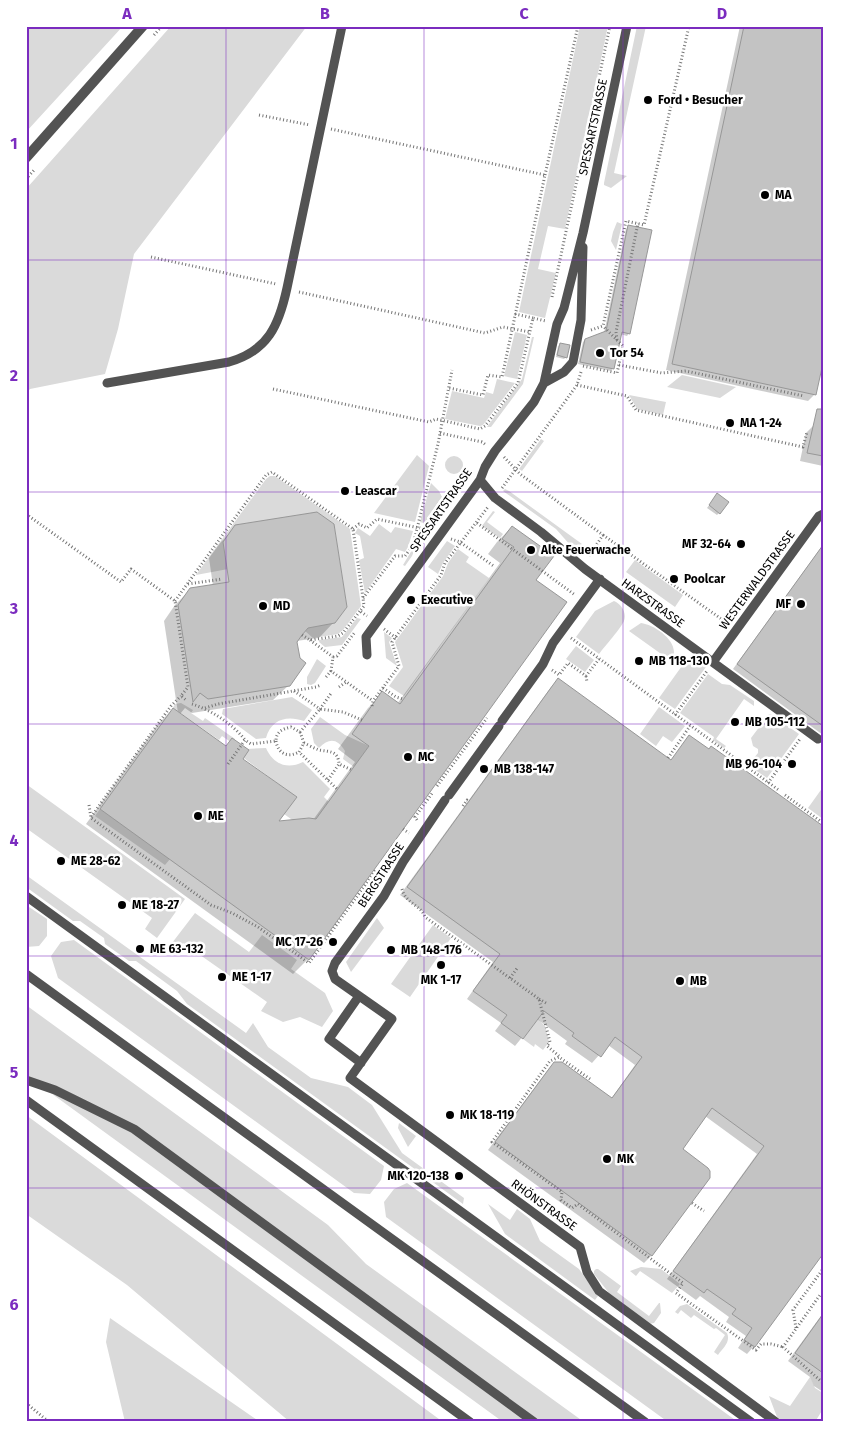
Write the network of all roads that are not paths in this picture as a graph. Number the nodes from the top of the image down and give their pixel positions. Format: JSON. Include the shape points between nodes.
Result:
{"nodes":[{"id":1,"x":143,"y":26,"type":"edge"},
{"id":2,"x":342,"y":26,"type":"edge"},
{"id":3,"x":626,"y":26,"type":"edge"},
{"id":4,"x":26,"y":158,"type":"edge"},
{"id":5,"x":583,"y":233,"type":"junction"},
{"id":6,"x":544,"y":382,"type":"junction"},
{"id":7,"x":107,"y":383,"type":"dead end"},
{"id":8,"x":480,"y":480,"type":"junction"},
{"id":9,"x":823,"y":514,"type":"edge"},
{"id":10,"x":600,"y":579,"type":"junction"},
{"id":11,"x":367,"y":655,"type":"dead end"},
{"id":12,"x":713,"y":662,"type":"junction"},
{"id":13,"x":818,"y":739,"type":"dead end"},
{"id":14,"x":26,"y":896,"type":"edge"},
{"id":15,"x":26,"y":974,"type":"edge"},
{"id":16,"x":359,"y":996,"type":"junction"},
{"id":17,"x":361,"y":1063,"type":"junction"},
{"id":18,"x":26,"y":1080,"type":"edge"},
{"id":19,"x":26,"y":1100,"type":"edge"},
{"id":20,"x":470,"y":1422,"type":"edge"},
{"id":21,"x":534,"y":1422,"type":"edge"},
{"id":22,"x":645,"y":1422,"type":"edge"},
{"id":23,"x":751,"y":1422,"type":"edge"},
{"id":24,"x":776,"y":1422,"type":"edge"}],
"edges":[{"from":1,"to":4,"type":"street"},
{"from":2,"to":7,"type":"lane","via":[[282,311],[274,329],[257,349],[241,359]]},
{"from":3,"to":5,"type":"lane","name":"SPESSARTSTRASSE"},
{"from":5,"to":6,"type":"lane","name":"SPESSARTSTRASSE"},
{"from":5,"to":6,"type":"lane","via":[[581,320],[573,362],[564,372]]},
{"from":6,"to":8,"type":"lane","name":"SPESSARTSTRASSE","via":[[534,402],[495,451]]},
{"from":8,"to":10,"type":"lane","name":"HARZSTRASSE","via":[[495,498]]},
{"from":8,"to":11,"type":"lane","name":"SPESSARTSTRASSE","via":[[366,637]]},
{"from":9,"to":12,"type":"lane","name":"WESTERWALDSTRASSE"},
{"from":10,"to":12,"type":"lane","name":"HARZSTRASSE"},
{"from":10,"to":16,"type":"lane","name":"BERGSTRASSE","via":[[553,642],[544,664],[447,798],[384,896],[335,963],[332,971],[336,979]]},
{"from":12,"to":13,"type":"lane","name":"HARZSTRASSE"},
{"from":14,"to":23,"type":"lane"},
{"from":15,"to":22,"type":"lane"},
{"from":16,"to":17,"type":"lane","via":[[329,1039]]},
{"from":16,"to":17,"type":"lane","via":[[392,1019]]},
{"from":17,"to":24,"type":"lane","name":"RHÖNSTRASSE","via":[[350,1078],[580,1247],[587,1272],[599,1291]]},
{"from":18,"to":21,"type":"lane","via":[[55,1090],[134,1130]]},
{"from":19,"to":20,"type":"lane"}]}
